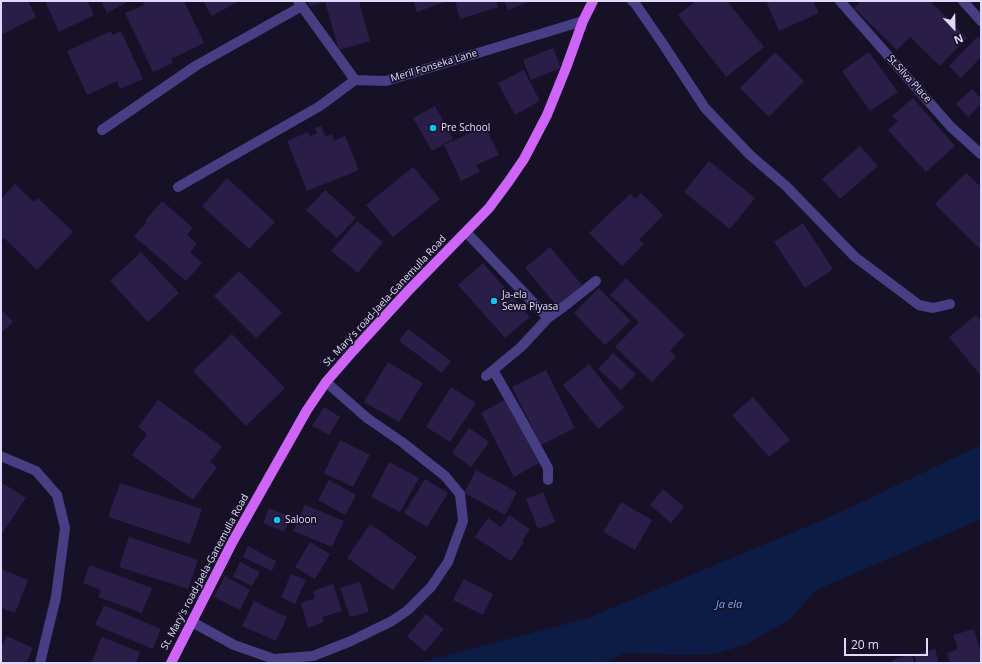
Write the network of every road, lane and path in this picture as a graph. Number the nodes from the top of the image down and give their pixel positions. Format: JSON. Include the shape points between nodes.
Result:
{"nodes":[{"id":1,"x":593,"y":1,"type":"edge"},
{"id":2,"x":632,"y":1,"type":"edge"},
{"id":3,"x":840,"y":1,"type":"edge"},
{"id":4,"x":963,"y":1,"type":"edge"},
{"id":5,"x":300,"y":4,"type":"edge"},
{"id":6,"x":583,"y":21,"type":"junction"},
{"id":7,"x":981,"y":21,"type":"edge"},
{"id":8,"x":355,"y":80,"type":"junction"},
{"id":9,"x":102,"y":130,"type":"dead end"},
{"id":10,"x":981,"y":154,"type":"edge"},
{"id":11,"x":178,"y":187,"type":"dead end"},
{"id":12,"x":466,"y":232,"type":"junction"},
{"id":13,"x":596,"y":281,"type":"dead end"},
{"id":14,"x":950,"y":304,"type":"dead end"},
{"id":15,"x":548,"y":318,"type":"junction"},
{"id":16,"x":326,"y":382,"type":"junction"},
{"id":17,"x":1,"y":457,"type":"edge"},
{"id":18,"x":548,"y":480,"type":"dead end"},
{"id":19,"x":192,"y":622,"type":"junction"},
{"id":20,"x":40,"y":663,"type":"edge"},
{"id":21,"x":171,"y":663,"type":"edge"}],
"edges":[{"from":1,"to":6,"type":"main road","name":"St. Mary's road-Jaela-Ganemulla Road"},
{"from":2,"to":14,"type":"street","via":[[705,108],[855,256],[918,305],[933,308]]},
{"from":3,"to":10,"type":"street","name":"St.Silva Place","via":[[951,127]]},
{"from":4,"to":7,"type":"street"},
{"from":5,"to":8,"type":"street"},
{"from":5,"to":9,"type":"street","via":[[196,65]]},
{"from":6,"to":8,"type":"street","name":"Meril Fonseka Lane","via":[[386,81]]},
{"from":6,"to":12,"type":"main road","name":"St. Mary's road-Jaela-Ganemulla Road","via":[[546,115],[524,159],[489,208]]},
{"from":8,"to":11,"type":"street","via":[[320,106]]},
{"from":12,"to":15,"type":"street"},
{"from":12,"to":16,"type":"main road","name":"St. Mary's road-Jaela-Ganemulla Road","via":[[408,291]]},
{"from":13,"to":15,"type":"street"},
{"from":15,"to":18,"type":"street","via":[[521,347],[490,373],[520,417],[548,468]]},
{"from":16,"to":19,"type":"main road","name":"St. Mary's road-Jaela-Ganemulla Road","via":[[307,410],[233,541]]},
{"from":16,"to":19,"type":"street","via":[[367,418],[445,476],[460,494],[463,521],[448,562],[431,587],[408,610],[392,621],[351,641],[313,656],[274,659],[234,645]]},
{"from":17,"to":20,"type":"street","via":[[36,471],[57,495],[65,528],[56,597]]},
{"from":19,"to":21,"type":"main road","name":"St. Mary's road-Jaela-Ganemulla Road"}]}
